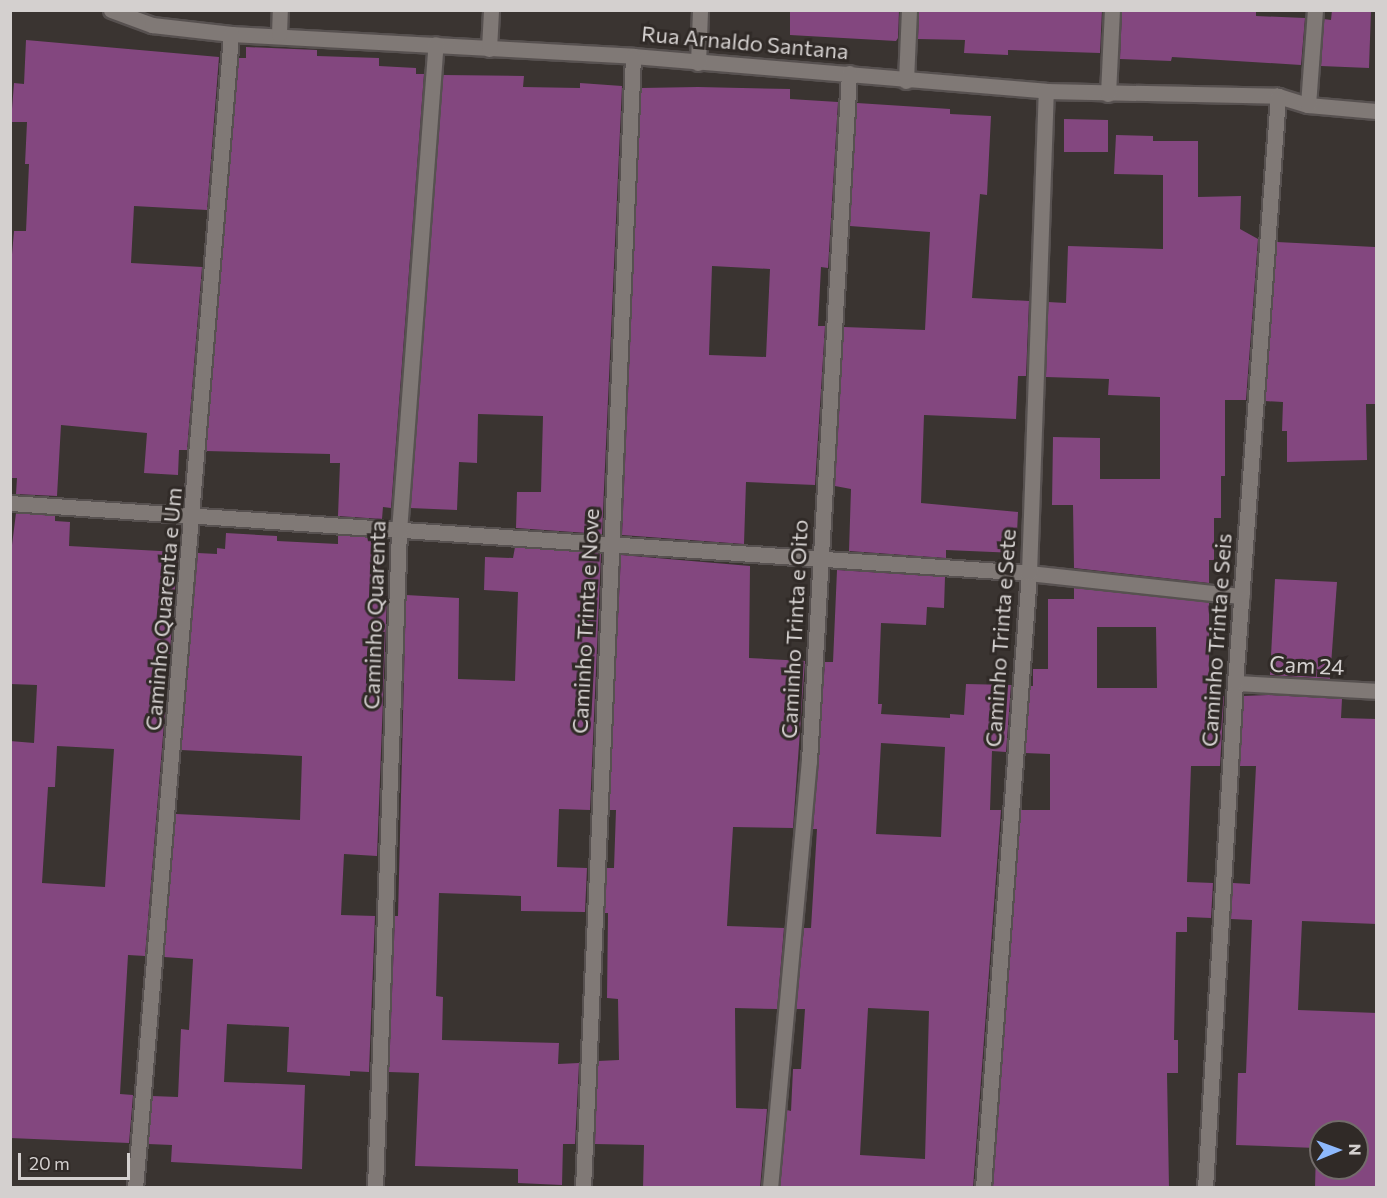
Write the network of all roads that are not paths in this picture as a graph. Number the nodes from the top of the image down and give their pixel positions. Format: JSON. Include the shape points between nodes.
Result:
{"nodes":[{"id":1,"x":111,"y":10,"type":"edge"},
{"id":2,"x":280,"y":10,"type":"edge"},
{"id":3,"x":491,"y":10,"type":"edge"},
{"id":4,"x":700,"y":10,"type":"edge"},
{"id":5,"x":909,"y":10,"type":"edge"},
{"id":6,"x":1112,"y":10,"type":"edge"},
{"id":7,"x":1315,"y":10,"type":"edge"},
{"id":8,"x":231,"y":34,"type":"junction"},
{"id":9,"x":279,"y":34,"type":"junction"},
{"id":10,"x":436,"y":44,"type":"junction"},
{"id":11,"x":489,"y":49,"type":"junction"},
{"id":12,"x":633,"y":56,"type":"junction"},
{"id":13,"x":698,"y":63,"type":"junction"},
{"id":14,"x":849,"y":73,"type":"junction"},
{"id":15,"x":906,"y":81,"type":"junction"},
{"id":16,"x":1046,"y":91,"type":"junction"},
{"id":17,"x":1108,"y":94,"type":"junction"},
{"id":18,"x":1278,"y":96,"type":"junction"},
{"id":19,"x":1308,"y":105,"type":"junction"},
{"id":20,"x":1377,"y":111,"type":"edge"},
{"id":21,"x":10,"y":503,"type":"edge"},
{"id":22,"x":194,"y":517,"type":"junction"},
{"id":23,"x":399,"y":531,"type":"junction"},
{"id":24,"x":611,"y":542,"type":"junction"},
{"id":25,"x":821,"y":558,"type":"junction"},
{"id":26,"x":1029,"y":573,"type":"junction"},
{"id":27,"x":1242,"y":596,"type":"junction"},
{"id":28,"x":1235,"y":683,"type":"junction"},
{"id":29,"x":1377,"y":691,"type":"edge"},
{"id":30,"x":135,"y":1188,"type":"edge"},
{"id":31,"x":375,"y":1188,"type":"edge"},
{"id":32,"x":583,"y":1188,"type":"edge"},
{"id":33,"x":770,"y":1188,"type":"edge"},
{"id":34,"x":983,"y":1188,"type":"edge"},
{"id":35,"x":1205,"y":1188,"type":"edge"}],
"edges":[{"from":1,"to":8,"type":"street","name":"Rua Arnaldo Santana","via":[[152,25]]},
{"from":2,"to":9,"type":"street"},
{"from":3,"to":11,"type":"street"},
{"from":4,"to":13,"type":"street"},
{"from":5,"to":15,"type":"street"},
{"from":6,"to":17,"type":"street"},
{"from":7,"to":19,"type":"street"},
{"from":8,"to":9,"type":"street","name":"Rua Arnaldo Santana"},
{"from":8,"to":22,"type":"street","name":"Caminho Quarenta e Um"},
{"from":9,"to":10,"type":"street","name":"Rua Arnaldo Santana"},
{"from":10,"to":11,"type":"street","name":"Rua Arnaldo Santana"},
{"from":10,"to":23,"type":"street","name":"Caminho Quarenta"},
{"from":11,"to":12,"type":"street","name":"Rua Arnaldo Santana"},
{"from":12,"to":13,"type":"street","name":"Rua Arnaldo Santana"},
{"from":12,"to":24,"type":"street","name":"Caminho Trinta e Nove"},
{"from":13,"to":14,"type":"street","name":"Rua Arnaldo Santana"},
{"from":14,"to":15,"type":"street","name":"Rua Arnaldo Santana"},
{"from":14,"to":25,"type":"street","name":"Caminho Trinta e Oito"},
{"from":15,"to":16,"type":"street","name":"Rua Arnaldo Santana"},
{"from":16,"to":17,"type":"street","name":"Rua Arnaldo Santana"},
{"from":16,"to":26,"type":"street","name":"Caminho Trinta e Sete"},
{"from":17,"to":18,"type":"street","name":"Rua Arnaldo Santana"},
{"from":18,"to":19,"type":"street","name":"Rua Arnaldo Santana"},
{"from":18,"to":27,"type":"street","name":"Caminho Trinta e Seis"},
{"from":19,"to":20,"type":"street","name":"Rua Arnaldo Santana"},
{"from":21,"to":22,"type":"street"},
{"from":22,"to":23,"type":"street"},
{"from":22,"to":30,"type":"street","name":"Caminho Quarenta e Um"},
{"from":23,"to":24,"type":"street"},
{"from":23,"to":31,"type":"street","name":"Caminho Quarenta"},
{"from":24,"to":25,"type":"street"},
{"from":24,"to":32,"type":"street","name":"Caminho Trinta e Nove"},
{"from":25,"to":26,"type":"street"},
{"from":25,"to":33,"type":"street","name":"Caminho Trinta e Oito","via":[[809,761]]},
{"from":26,"to":27,"type":"street"},
{"from":26,"to":34,"type":"street","name":"Caminho Trinta e Sete"},
{"from":27,"to":28,"type":"street","name":"Caminho Trinta e Seis"},
{"from":28,"to":29,"type":"street","name":"Cam 24"},
{"from":28,"to":35,"type":"street","name":"Caminho Trinta e Seis"}]}
